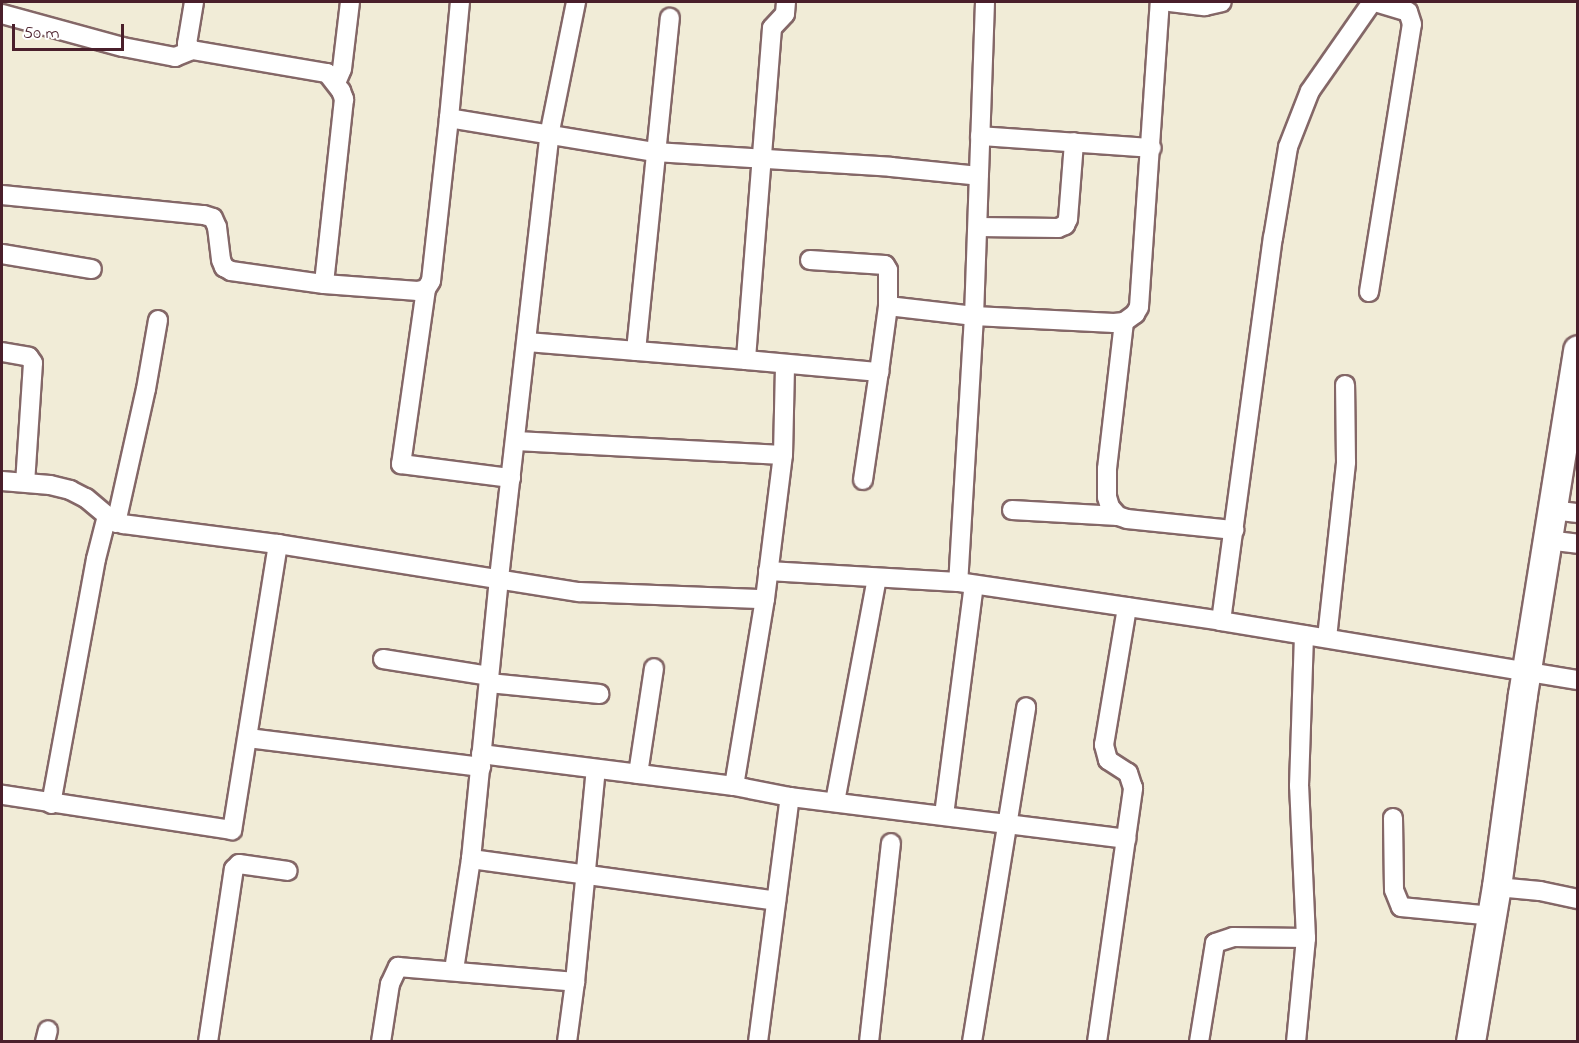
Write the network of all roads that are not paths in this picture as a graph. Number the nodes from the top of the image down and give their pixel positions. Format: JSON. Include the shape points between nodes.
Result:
{"nodes":[{"id":1,"x":194,"y":2,"type":"edge"},
{"id":2,"x":350,"y":2,"type":"edge"},
{"id":3,"x":460,"y":2,"type":"edge"},
{"id":4,"x":576,"y":2,"type":"edge"},
{"id":5,"x":786,"y":2,"type":"edge"},
{"id":6,"x":985,"y":2,"type":"edge"},
{"id":7,"x":1161,"y":2,"type":"edge"},
{"id":8,"x":1170,"y":2,"type":"edge"},
{"id":9,"x":1222,"y":2,"type":"edge"},
{"id":10,"x":1374,"y":2,"type":"edge"},
{"id":11,"x":2,"y":14,"type":"edge"},
{"id":12,"x":670,"y":18,"type":"dead end"},
{"id":13,"x":192,"y":50,"type":"junction"},
{"id":14,"x":336,"y":83,"type":"junction"},
{"id":15,"x":448,"y":118,"type":"junction"},
{"id":16,"x":549,"y":136,"type":"junction"},
{"id":17,"x":980,"y":136,"type":"junction"},
{"id":18,"x":1074,"y":142,"type":"junction"},
{"id":19,"x":1152,"y":148,"type":"junction"},
{"id":20,"x":655,"y":152,"type":"junction"},
{"id":21,"x":762,"y":159,"type":"junction"},
{"id":22,"x":979,"y":176,"type":"junction"},
{"id":23,"x":2,"y":195,"type":"edge"},
{"id":24,"x":978,"y":227,"type":"junction"},
{"id":25,"x":2,"y":254,"type":"edge"},
{"id":26,"x":810,"y":260,"type":"dead end"},
{"id":27,"x":92,"y":269,"type":"dead end"},
{"id":28,"x":324,"y":284,"type":"junction"},
{"id":29,"x":426,"y":289,"type":"junction"},
{"id":30,"x":1369,"y":292,"type":"dead end"},
{"id":31,"x":888,"y":306,"type":"junction"},
{"id":32,"x":975,"y":316,"type":"junction"},
{"id":33,"x":158,"y":320,"type":"dead end"},
{"id":34,"x":1124,"y":322,"type":"junction"},
{"id":35,"x":527,"y":342,"type":"junction"},
{"id":36,"x":636,"y":351,"type":"junction"},
{"id":37,"x":2,"y":352,"type":"edge"},
{"id":38,"x":1577,"y":355,"type":"edge"},
{"id":39,"x":746,"y":360,"type":"junction"},
{"id":40,"x":785,"y":365,"type":"junction"},
{"id":41,"x":879,"y":372,"type":"junction"},
{"id":42,"x":1346,"y":385,"type":"dead end"},
{"id":43,"x":516,"y":441,"type":"junction"},
{"id":44,"x":783,"y":455,"type":"junction"},
{"id":45,"x":511,"y":478,"type":"junction"},
{"id":46,"x":863,"y":480,"type":"dead end"},
{"id":47,"x":2,"y":481,"type":"edge"},
{"id":48,"x":25,"y":482,"type":"junction"},
{"id":49,"x":1012,"y":510,"type":"dead end"},
{"id":50,"x":1565,"y":512,"type":"edge"},
{"id":51,"x":1118,"y":516,"type":"junction"},
{"id":52,"x":111,"y":519,"type":"junction"},
{"id":53,"x":1234,"y":530,"type":"junction"},
{"id":54,"x":1547,"y":540,"type":"junction"},
{"id":55,"x":278,"y":544,"type":"junction"},
{"id":56,"x":1578,"y":544,"type":"edge"},
{"id":57,"x":768,"y":572,"type":"junction"},
{"id":58,"x":499,"y":578,"type":"junction"},
{"id":59,"x":878,"y":578,"type":"junction"},
{"id":60,"x":966,"y":584,"type":"junction"},
{"id":61,"x":765,"y":599,"type":"junction"},
{"id":62,"x":1127,"y":607,"type":"junction"},
{"id":63,"x":1221,"y":621,"type":"junction"},
{"id":64,"x":1304,"y":635,"type":"junction"},
{"id":65,"x":1327,"y":638,"type":"junction"},
{"id":66,"x":383,"y":659,"type":"dead end"},
{"id":67,"x":654,"y":668,"type":"dead end"},
{"id":68,"x":1527,"y":671,"type":"junction"},
{"id":69,"x":489,"y":679,"type":"junction"},
{"id":70,"x":1578,"y":680,"type":"edge"},
{"id":71,"x":599,"y":694,"type":"dead end"},
{"id":72,"x":1026,"y":707,"type":"dead end"},
{"id":73,"x":248,"y":738,"type":"junction"},
{"id":74,"x":481,"y":761,"type":"junction"},
{"id":75,"x":596,"y":769,"type":"junction"},
{"id":76,"x":638,"y":774,"type":"junction"},
{"id":77,"x":734,"y":786,"type":"junction"},
{"id":78,"x":2,"y":795,"type":"edge"},
{"id":79,"x":790,"y":797,"type":"junction"},
{"id":80,"x":835,"y":802,"type":"junction"},
{"id":81,"x":51,"y":804,"type":"junction"},
{"id":82,"x":944,"y":815,"type":"junction"},
{"id":83,"x":1393,"y":818,"type":"dead end"},
{"id":84,"x":1007,"y":823,"type":"junction"},
{"id":85,"x":1126,"y":839,"type":"junction"},
{"id":86,"x":891,"y":843,"type":"dead end"},
{"id":87,"x":471,"y":859,"type":"junction"},
{"id":88,"x":288,"y":871,"type":"dead end"},
{"id":89,"x":586,"y":875,"type":"junction"},
{"id":90,"x":1497,"y":888,"type":"junction"},
{"id":91,"x":1578,"y":899,"type":"edge"},
{"id":92,"x":776,"y":901,"type":"junction"},
{"id":93,"x":1492,"y":916,"type":"junction"},
{"id":94,"x":1306,"y":938,"type":"junction"},
{"id":95,"x":454,"y":970,"type":"junction"},
{"id":96,"x":575,"y":982,"type":"junction"},
{"id":97,"x":208,"y":1041,"type":"edge"},
{"id":98,"x":381,"y":1041,"type":"edge"},
{"id":99,"x":567,"y":1041,"type":"edge"},
{"id":100,"x":758,"y":1041,"type":"edge"},
{"id":101,"x":869,"y":1041,"type":"edge"},
{"id":102,"x":978,"y":1041,"type":"edge"},
{"id":103,"x":1097,"y":1041,"type":"edge"},
{"id":104,"x":1199,"y":1041,"type":"edge"},
{"id":105,"x":1296,"y":1041,"type":"edge"},
{"id":106,"x":1471,"y":1041,"type":"edge"}],
"edges":[{"from":1,"to":13,"type":"street","via":[[188,44]]},
{"from":2,"to":14,"type":"street","via":[[342,69]]},
{"from":3,"to":15,"type":"street"},
{"from":4,"to":16,"type":"street"},
{"from":5,"to":21,"type":"street","via":[[785,14],[772,28]]},
{"from":6,"to":17,"type":"street"},
{"from":7,"to":19,"type":"street"},
{"from":8,"to":9,"type":"street","via":[[1205,6]]},
{"from":10,"to":30,"type":"street","via":[[1408,12],[1412,24]]},
{"from":10,"to":53,"type":"street","via":[[1310,91],[1288,147]]},
{"from":11,"to":13,"type":"street","via":[[175,57]]},
{"from":12,"to":20,"type":"street"},
{"from":13,"to":14,"type":"street","via":[[327,73]]},
{"from":14,"to":28,"type":"street","via":[[344,99]]},
{"from":15,"to":16,"type":"street"},
{"from":15,"to":29,"type":"street","via":[[431,281]]},
{"from":16,"to":20,"type":"street"},
{"from":16,"to":35,"type":"street"},
{"from":17,"to":18,"type":"street"},
{"from":17,"to":22,"type":"street"},
{"from":18,"to":19,"type":"street"},
{"from":18,"to":24,"type":"street","via":[[1065,225]]},
{"from":19,"to":34,"type":"street","via":[[1139,307]]},
{"from":20,"to":21,"type":"street"},
{"from":20,"to":36,"type":"street"},
{"from":21,"to":22,"type":"street"},
{"from":21,"to":39,"type":"street"},
{"from":22,"to":24,"type":"street"},
{"from":23,"to":28,"type":"street","via":[[204,215],[213,218],[217,227],[224,267]]},
{"from":24,"to":32,"type":"street"},
{"from":25,"to":27,"type":"street"},
{"from":26,"to":31,"type":"street","via":[[885,265]]},
{"from":28,"to":29,"type":"street"},
{"from":29,"to":45,"type":"street","via":[[401,464]]},
{"from":31,"to":32,"type":"street"},
{"from":31,"to":41,"type":"street"},
{"from":32,"to":34,"type":"street"},
{"from":32,"to":60,"type":"street"},
{"from":33,"to":52,"type":"street","via":[[146,390]]},
{"from":34,"to":51,"type":"street","via":[[1107,469],[1107,497]]},
{"from":35,"to":36,"type":"street"},
{"from":35,"to":43,"type":"street"},
{"from":36,"to":39,"type":"street"},
{"from":37,"to":48,"type":"street","via":[[29,357],[33,363]]},
{"from":38,"to":50,"type":"main road"},
{"from":39,"to":40,"type":"street"},
{"from":40,"to":41,"type":"street"},
{"from":40,"to":44,"type":"street"},
{"from":41,"to":46,"type":"street"},
{"from":42,"to":65,"type":"street","via":[[1345,478]]},
{"from":43,"to":44,"type":"street"},
{"from":43,"to":45,"type":"street"},
{"from":44,"to":57,"type":"street"},
{"from":45,"to":58,"type":"street"},
{"from":47,"to":48,"type":"street"},
{"from":48,"to":52,"type":"street","via":[[70,490]]},
{"from":49,"to":51,"type":"street"},
{"from":50,"to":54,"type":"main road"},
{"from":51,"to":53,"type":"street","via":[[1159,524]]},
{"from":52,"to":55,"type":"street"},
{"from":52,"to":81,"type":"street","via":[[96,559]]},
{"from":53,"to":63,"type":"street"},
{"from":54,"to":56,"type":"street"},
{"from":54,"to":68,"type":"main road"},
{"from":55,"to":58,"type":"street"},
{"from":55,"to":73,"type":"street"},
{"from":57,"to":59,"type":"street"},
{"from":57,"to":61,"type":"street"},
{"from":58,"to":61,"type":"street","via":[[579,592]]},
{"from":58,"to":69,"type":"street"},
{"from":59,"to":60,"type":"street"},
{"from":59,"to":80,"type":"street"},
{"from":60,"to":62,"type":"street"},
{"from":60,"to":82,"type":"street"},
{"from":61,"to":77,"type":"street"},
{"from":62,"to":63,"type":"street"},
{"from":62,"to":85,"type":"street","via":[[1104,745],[1108,760],[1131,779]]},
{"from":63,"to":64,"type":"street"},
{"from":64,"to":65,"type":"street"},
{"from":64,"to":94,"type":"street","via":[[1299,786]]},
{"from":65,"to":68,"type":"street"},
{"from":66,"to":69,"type":"street"},
{"from":67,"to":76,"type":"street"},
{"from":68,"to":70,"type":"street"},
{"from":68,"to":90,"type":"main road"},
{"from":69,"to":71,"type":"street"},
{"from":69,"to":74,"type":"street"},
{"from":72,"to":84,"type":"street"},
{"from":73,"to":74,"type":"street"},
{"from":73,"to":81,"type":"street","via":[[232,830]]},
{"from":74,"to":75,"type":"street"},
{"from":74,"to":87,"type":"street"},
{"from":75,"to":76,"type":"street"},
{"from":75,"to":89,"type":"street"},
{"from":76,"to":77,"type":"street"},
{"from":77,"to":79,"type":"street"},
{"from":78,"to":81,"type":"street"},
{"from":79,"to":80,"type":"street"},
{"from":79,"to":92,"type":"street"},
{"from":80,"to":82,"type":"street"},
{"from":82,"to":84,"type":"street"},
{"from":83,"to":93,"type":"street","via":[[1394,890],[1401,908]]},
{"from":84,"to":85,"type":"street"},
{"from":84,"to":102,"type":"street"},
{"from":85,"to":103,"type":"street"},
{"from":86,"to":101,"type":"street"},
{"from":87,"to":89,"type":"street"},
{"from":87,"to":95,"type":"street"},
{"from":88,"to":97,"type":"street","via":[[240,864],[234,869]]},
{"from":89,"to":92,"type":"street"},
{"from":89,"to":96,"type":"street"},
{"from":90,"to":91,"type":"street"},
{"from":90,"to":93,"type":"main road"},
{"from":92,"to":100,"type":"street"},
{"from":93,"to":106,"type":"main road"},
{"from":94,"to":104,"type":"street","via":[[1233,937],[1215,944]]},
{"from":94,"to":105,"type":"street"},
{"from":95,"to":96,"type":"street"},
{"from":95,"to":98,"type":"street","via":[[398,968],[390,984]]},
{"from":96,"to":99,"type":"street"}]}
